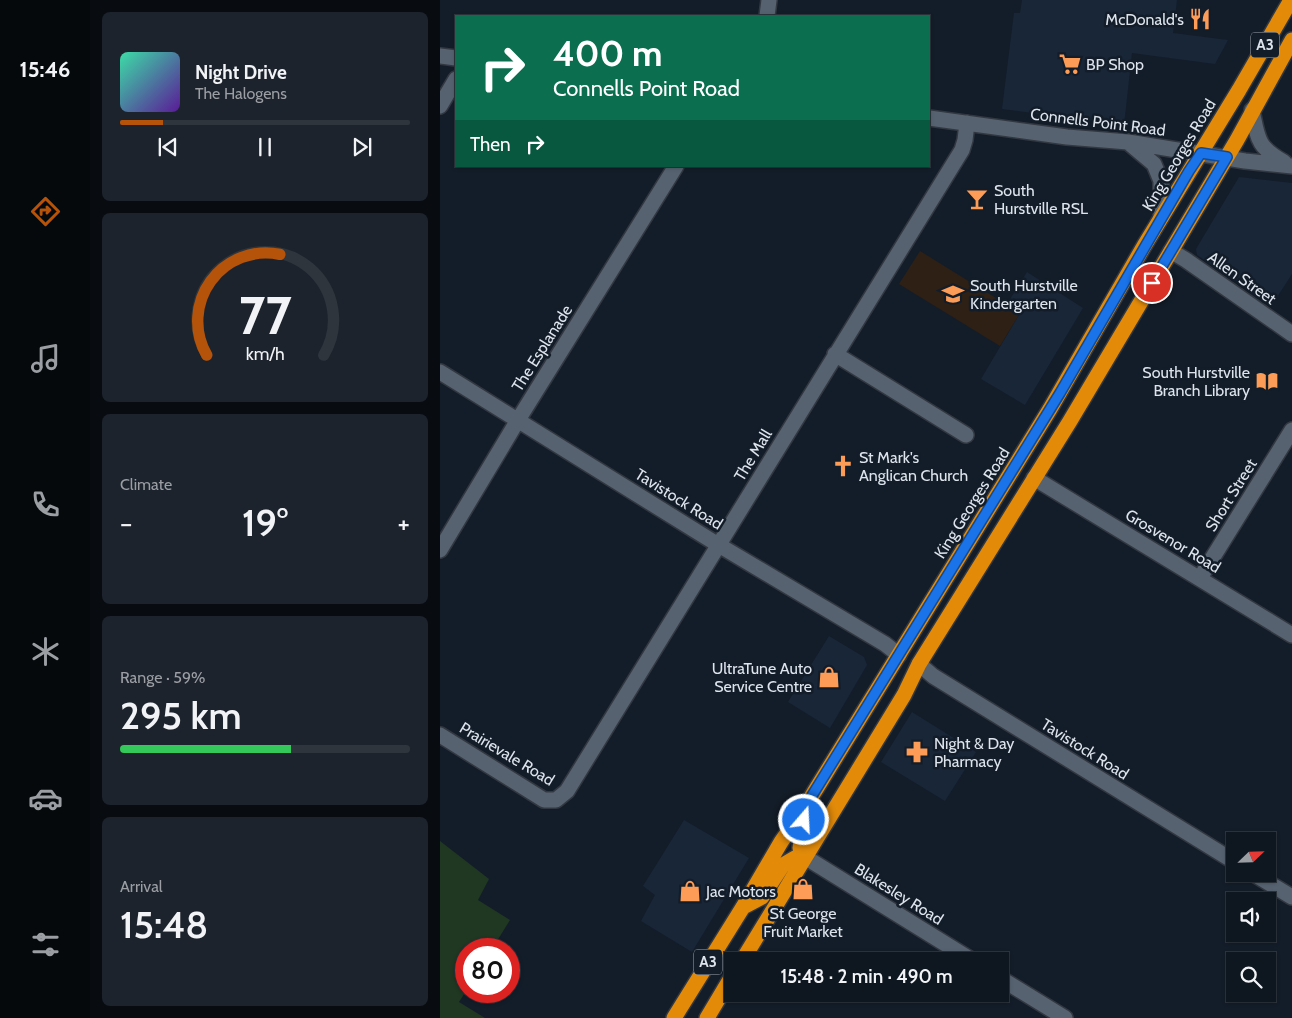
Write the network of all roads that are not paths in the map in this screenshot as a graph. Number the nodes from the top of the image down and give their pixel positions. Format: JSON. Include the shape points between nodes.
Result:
{"nodes":[{"id":1,"x":769,"y":0,"type":"edge"},
{"id":2,"x":1291,"y":0,"type":"edge"},
{"id":3,"x":767,"y":15,"type":"edge"},
{"id":4,"x":1292,"y":40,"type":"edge"},
{"id":5,"x":440,"y":56,"type":"edge"},
{"id":6,"x":455,"y":58,"type":"edge"},
{"id":7,"x":455,"y":81,"type":"edge"},
{"id":8,"x":440,"y":106,"type":"edge"},
{"id":9,"x":1252,"y":110,"type":"junction"},
{"id":10,"x":930,"y":118,"type":"edge"},
{"id":11,"x":968,"y":123,"type":"junction"},
{"id":12,"x":1128,"y":142,"type":"junction"},
{"id":13,"x":1201,"y":153,"type":"junction"},
{"id":14,"x":1227,"y":157,"type":"junction"},
{"id":15,"x":1291,"y":166,"type":"edge"},
{"id":16,"x":675,"y":167,"type":"edge"},
{"id":17,"x":1161,"y":217,"type":"junction"},
{"id":18,"x":1171,"y":251,"type":"junction"},
{"id":19,"x":1292,"y":334,"type":"edge"},
{"id":20,"x":835,"y":354,"type":"junction"},
{"id":21,"x":440,"y":372,"type":"edge"},
{"id":22,"x":518,"y":420,"type":"junction"},
{"id":23,"x":1292,"y":430,"type":"edge"},
{"id":24,"x":966,"y":435,"type":"dead end"},
{"id":25,"x":1034,"y":478,"type":"junction"},
{"id":26,"x":719,"y":544,"type":"junction"},
{"id":27,"x":440,"y":550,"type":"edge"},
{"id":28,"x":1200,"y":578,"type":"junction"},
{"id":29,"x":1292,"y":634,"type":"edge"},
{"id":30,"x":899,"y":655,"type":"junction"},
{"id":31,"x":920,"y":664,"type":"junction"},
{"id":32,"x":440,"y":735,"type":"edge"},
{"id":33,"x":556,"y":800,"type":"joint"},
{"id":34,"x":805,"y":807,"type":"junction"},
{"id":35,"x":1226,"y":856,"type":"edge"},
{"id":36,"x":805,"y":857,"type":"junction"},
{"id":37,"x":1267,"y":882,"type":"edge"},
{"id":38,"x":1292,"y":897,"type":"edge"},
{"id":39,"x":743,"y":907,"type":"junction"},
{"id":40,"x":747,"y":952,"type":"edge"},
{"id":41,"x":958,"y":952,"type":"edge"},
{"id":42,"x":1009,"y":984,"type":"edge"},
{"id":43,"x":724,"y":989,"type":"edge"},
{"id":44,"x":674,"y":1018,"type":"edge"},
{"id":45,"x":706,"y":1018,"type":"edge"},
{"id":46,"x":1065,"y":1018,"type":"edge"}],
"edges":[{"from":1,"to":3,"type":"street"},
{"from":2,"to":13,"type":"highway","name":"King Georges Road","number":"A3"},
{"from":4,"to":9,"type":"highway","number":"A3"},
{"from":5,"to":6,"type":"street"},
{"from":7,"to":8,"type":"street"},
{"from":9,"to":14,"type":"highway","number":"A3"},
{"from":9,"to":15,"type":"street","via":[[1258,140],[1271,154]]},
{"from":10,"to":11,"type":"street","name":"Connells Point Road"},
{"from":11,"to":12,"type":"street","name":"Connells Point Road"},
{"from":11,"to":20,"type":"street","name":"The Mall","via":[[962,150]]},
{"from":12,"to":13,"type":"street","name":"Connells Point Road"},
{"from":12,"to":17,"type":"street","via":[[1154,164],[1161,181]]},
{"from":13,"to":14,"type":"street","name":"Connells Point Road"},
{"from":13,"to":17,"type":"highway","name":"King Georges Road","number":"A3"},
{"from":14,"to":15,"type":"street","name":"Connells Point Road"},
{"from":14,"to":18,"type":"highway","number":"A3"},
{"from":16,"to":22,"type":"street","name":"The Esplanade"},
{"from":17,"to":30,"type":"highway","name":"King Georges Road","number":"A3","via":[[1060,393]]},
{"from":18,"to":19,"type":"street","name":"Allen Street"},
{"from":18,"to":25,"type":"highway","number":"A3"},
{"from":20,"to":24,"type":"street"},
{"from":20,"to":26,"type":"street","name":"The Mall"},
{"from":21,"to":22,"type":"street","name":"Tavistock Road"},
{"from":22,"to":26,"type":"street","name":"Tavistock Road"},
{"from":22,"to":27,"type":"street","name":"The Esplanade"},
{"from":23,"to":28,"type":"street","name":"Short Street"},
{"from":25,"to":28,"type":"street","name":"Grosvenor Road"},
{"from":25,"to":31,"type":"highway","number":"A3"},
{"from":26,"to":30,"type":"street","name":"Tavistock Road"},
{"from":26,"to":33,"type":"street","name":"The Mall","via":[[568,791]]},
{"from":28,"to":29,"type":"street","name":"Grosvenor Road"},
{"from":30,"to":34,"type":"highway","name":"King Georges Road","number":"A3"},
{"from":31,"to":35,"type":"street","name":"Tavistock Road","via":[[933,676]]},
{"from":31,"to":36,"type":"highway","number":"A3"},
{"from":32,"to":33,"type":"street","name":"Prairievale Road","via":[[544,800]]},
{"from":34,"to":36,"type":"highway","via":[[800,848]]},
{"from":34,"to":39,"type":"highway","name":"King Georges Road","number":"A3"},
{"from":36,"to":39,"type":"highway","via":[[783,865],[762,897]]},
{"from":36,"to":40,"type":"highway","number":"A3"},
{"from":36,"to":41,"type":"street","name":"Blakesley Road"},
{"from":37,"to":38,"type":"street"},
{"from":39,"to":44,"type":"highway","name":"King Georges Road","number":"A3"},
{"from":42,"to":46,"type":"street"},
{"from":43,"to":45,"type":"highway","number":"A3"}]}
